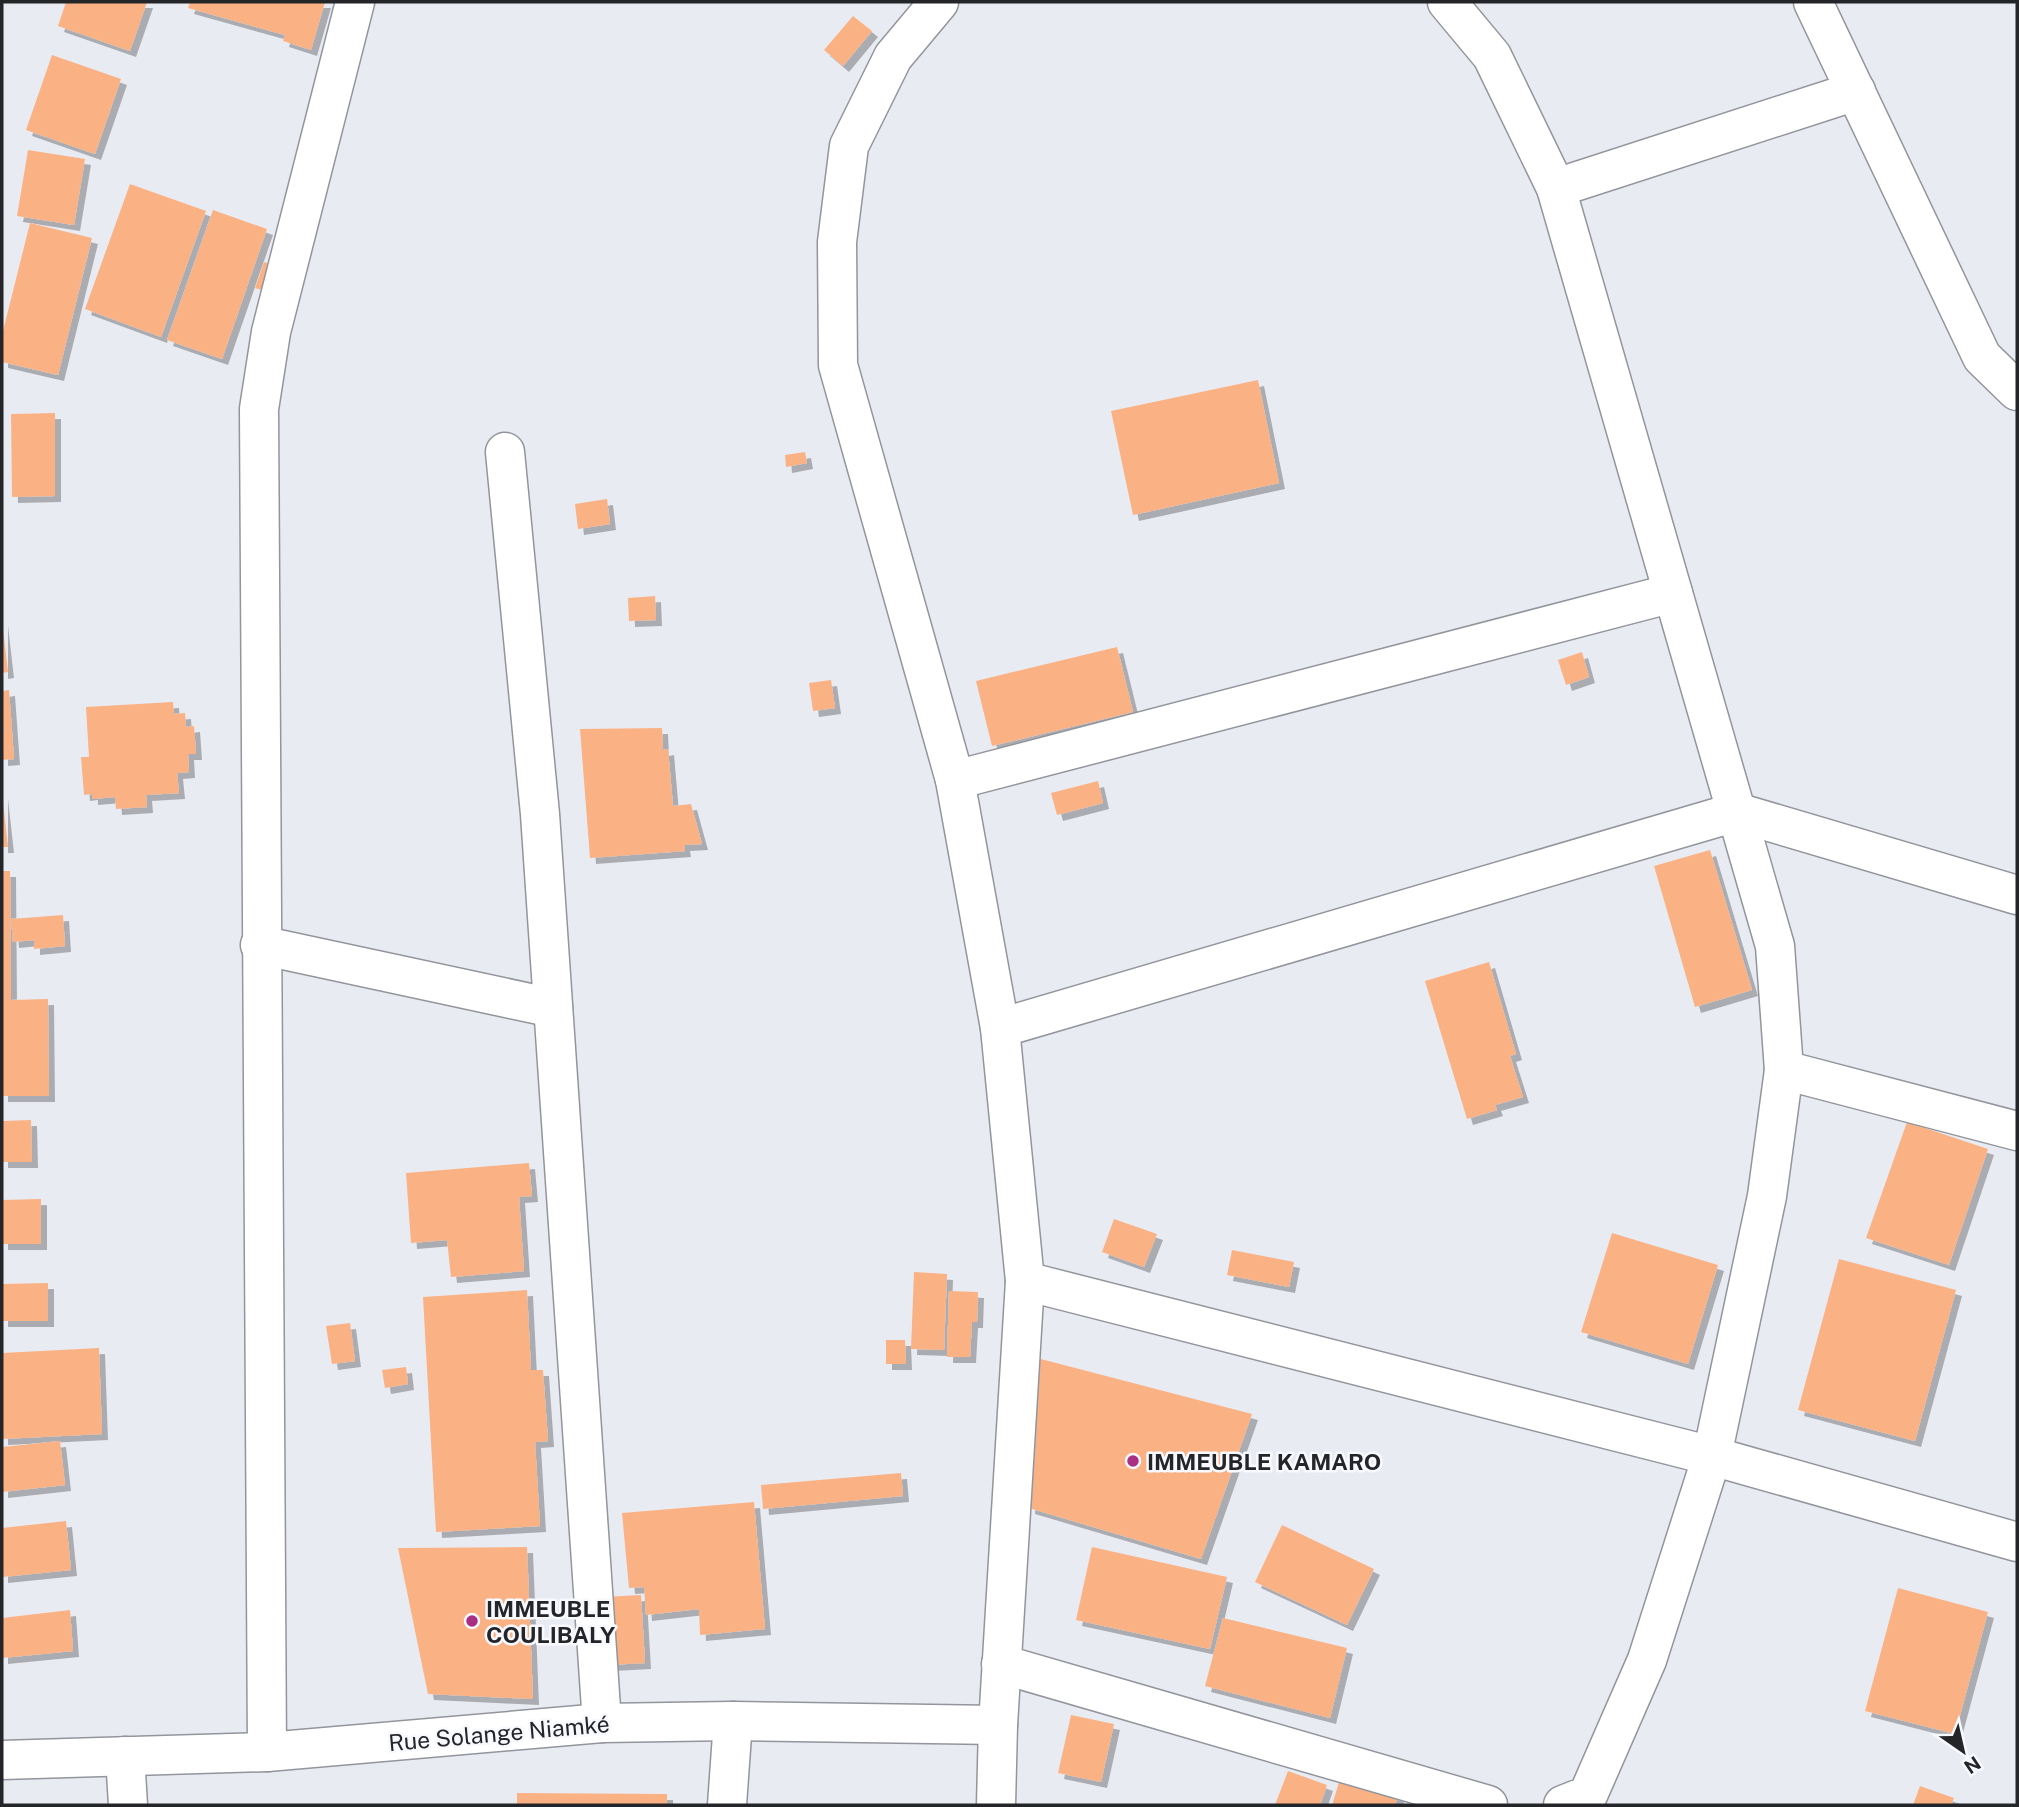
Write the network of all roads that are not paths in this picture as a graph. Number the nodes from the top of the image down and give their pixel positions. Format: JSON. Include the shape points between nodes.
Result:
{"nodes":[{"id":1,"x":355,"y":2,"type":"edge"},
{"id":2,"x":939,"y":2,"type":"edge"},
{"id":3,"x":1447,"y":2,"type":"edge"},
{"id":4,"x":1813,"y":2,"type":"edge"},
{"id":5,"x":1856,"y":91,"type":"junction"},
{"id":6,"x":1556,"y":188,"type":"junction"},
{"id":7,"x":2017,"y":391,"type":"edge"},
{"id":8,"x":505,"y":452,"type":"dead end"},
{"id":9,"x":1673,"y":593,"type":"junction"},
{"id":10,"x":955,"y":780,"type":"junction"},
{"id":11,"x":1736,"y":812,"type":"junction"},
{"id":12,"x":2017,"y":895,"type":"edge"},
{"id":13,"x":260,"y":945,"type":"junction"},
{"id":14,"x":553,"y":1008,"type":"junction"},
{"id":15,"x":1000,"y":1028,"type":"junction"},
{"id":16,"x":1784,"y":1070,"type":"junction"},
{"id":17,"x":2017,"y":1131,"type":"edge"},
{"id":18,"x":1025,"y":1281,"type":"junction"},
{"id":19,"x":1712,"y":1457,"type":"junction"},
{"id":20,"x":2017,"y":1542,"type":"edge"},
{"id":21,"x":1001,"y":1664,"type":"junction"},
{"id":22,"x":733,"y":1721,"type":"junction"},
{"id":23,"x":602,"y":1723,"type":"junction"},
{"id":24,"x":998,"y":1725,"type":"junction"},
{"id":25,"x":267,"y":1752,"type":"junction"},
{"id":26,"x":125,"y":1756,"type":"junction"},
{"id":27,"x":2,"y":1760,"type":"edge"},
{"id":28,"x":128,"y":1805,"type":"edge"},
{"id":29,"x":727,"y":1805,"type":"edge"},
{"id":30,"x":996,"y":1805,"type":"edge"},
{"id":31,"x":1488,"y":1805,"type":"edge"},
{"id":32,"x":1563,"y":1805,"type":"edge"}],
"edges":[{"from":1,"to":13,"type":"street","via":[[271,332],[259,409]]},
{"from":2,"to":10,"type":"street","via":[[893,57],[849,146],[836,242],[838,365]]},
{"from":3,"to":6,"type":"street","via":[[1492,56]]},
{"from":4,"to":5,"type":"street"},
{"from":5,"to":6,"type":"street"},
{"from":5,"to":7,"type":"street","via":[[1982,357]]},
{"from":6,"to":9,"type":"street"},
{"from":8,"to":14,"type":"street","via":[[540,814]]},
{"from":9,"to":10,"type":"street"},
{"from":9,"to":11,"type":"street"},
{"from":10,"to":15,"type":"street"},
{"from":11,"to":12,"type":"street"},
{"from":11,"to":15,"type":"street"},
{"from":11,"to":16,"type":"street","via":[[1775,946]]},
{"from":13,"to":14,"type":"street"},
{"from":13,"to":25,"type":"street"},
{"from":14,"to":23,"type":"street"},
{"from":15,"to":18,"type":"street"},
{"from":16,"to":17,"type":"street"},
{"from":16,"to":19,"type":"street","via":[[1768,1196]]},
{"from":18,"to":19,"type":"street"},
{"from":18,"to":21,"type":"street"},
{"from":19,"to":20,"type":"street"},
{"from":19,"to":32,"type":"street","via":[[1647,1660],[1588,1795]]},
{"from":21,"to":24,"type":"street"},
{"from":21,"to":31,"type":"street"},
{"from":22,"to":23,"type":"street","name":"Rue Solange Niamké"},
{"from":22,"to":24,"type":"street","name":"Rue Solange Niamké"},
{"from":22,"to":29,"type":"street"},
{"from":23,"to":25,"type":"street","name":"Rue Solange Niamké"},
{"from":24,"to":30,"type":"street"},
{"from":25,"to":26,"type":"street","name":"Rue Solange Niamké"},
{"from":26,"to":27,"type":"street","name":"Rue Solange Niamké"},
{"from":26,"to":28,"type":"street"}]}
